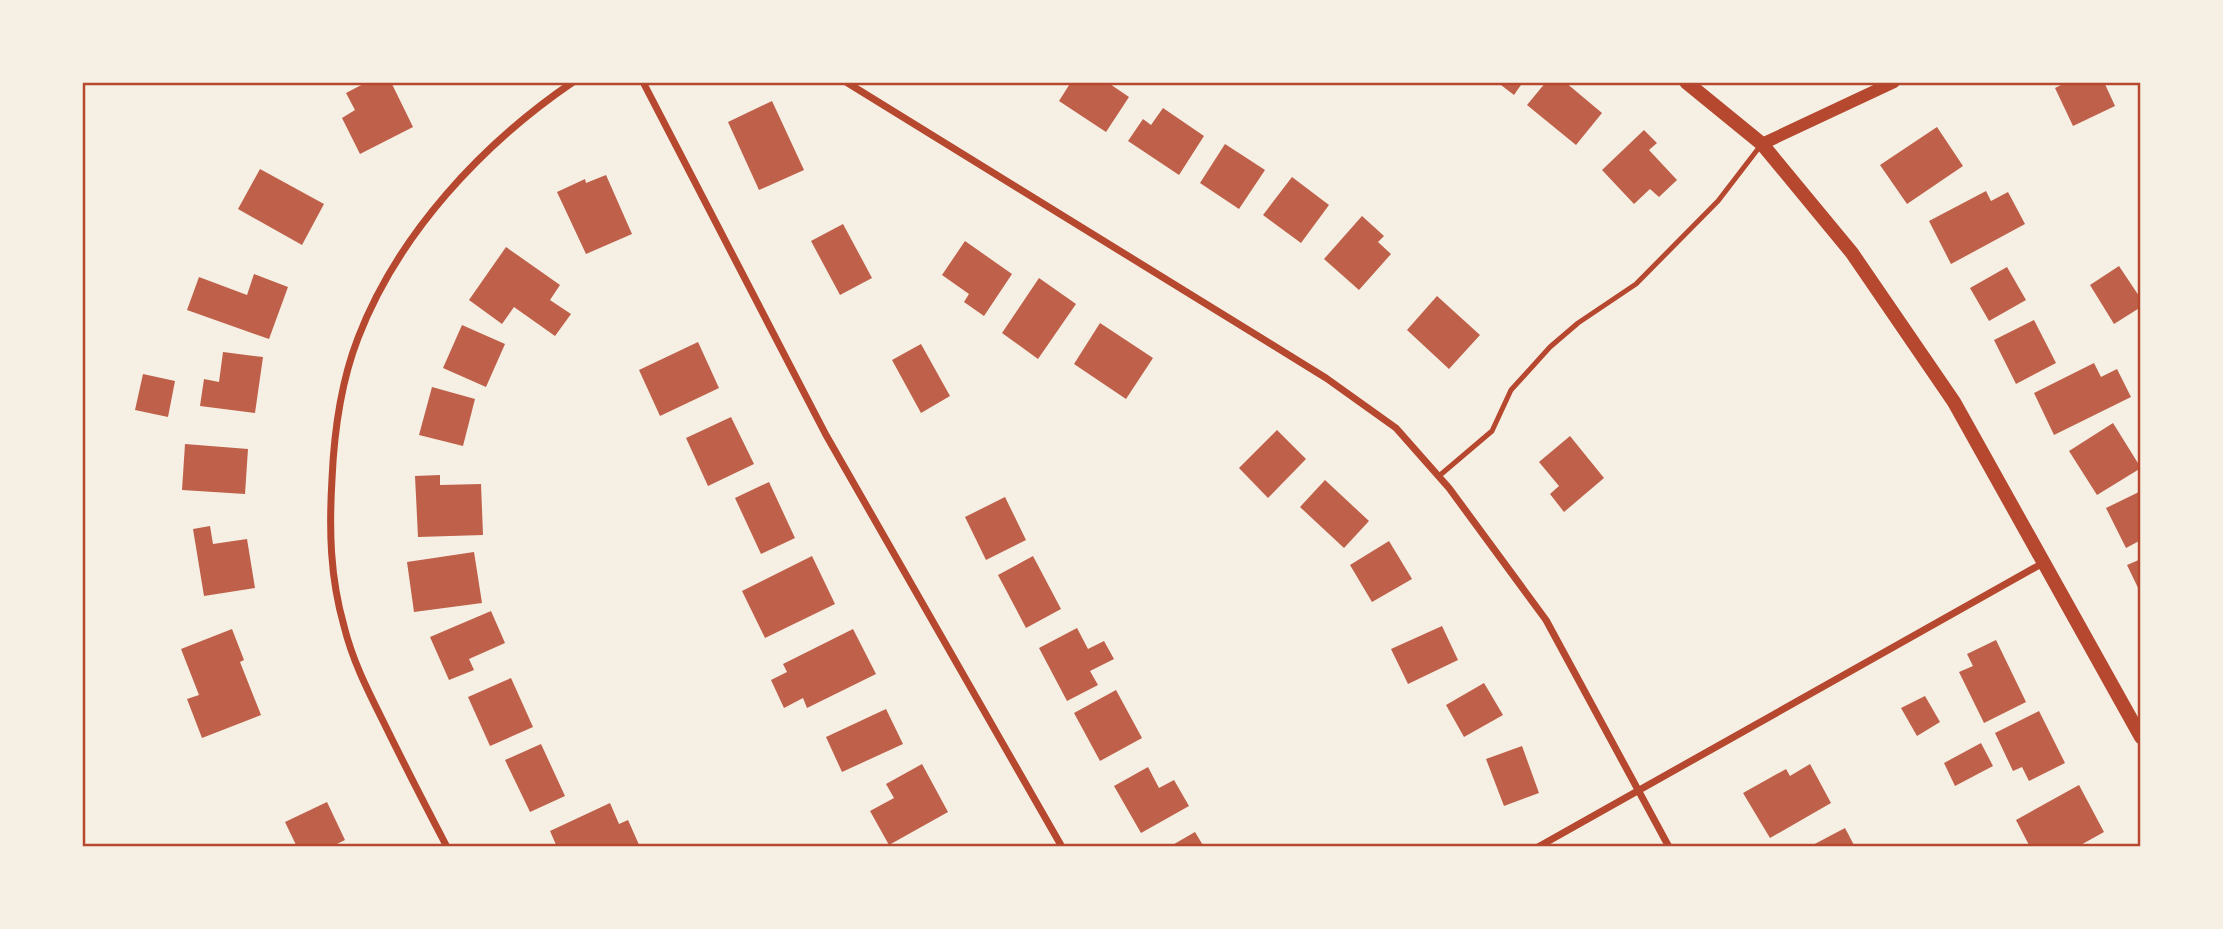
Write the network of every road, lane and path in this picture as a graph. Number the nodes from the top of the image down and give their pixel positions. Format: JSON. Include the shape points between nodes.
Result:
{"nodes":[{"id":1,"x":573,"y":82,"type":"edge"},
{"id":2,"x":643,"y":82,"type":"edge"},
{"id":3,"x":846,"y":82,"type":"edge"},
{"id":4,"x":1686,"y":82,"type":"edge"},
{"id":5,"x":1894,"y":82,"type":"edge"},
{"id":6,"x":1762,"y":144,"type":"junction"},
{"id":7,"x":1439,"y":476,"type":"junction"},
{"id":8,"x":2043,"y":563,"type":"junction"},
{"id":9,"x":2141,"y":737,"type":"edge"},
{"id":10,"x":1638,"y":791,"type":"junction"},
{"id":11,"x":447,"y":847,"type":"edge"},
{"id":12,"x":1062,"y":847,"type":"edge"},
{"id":13,"x":1538,"y":847,"type":"edge"},
{"id":14,"x":1669,"y":847,"type":"edge"}],
"edges":[{"from":1,"to":11,"type":"street","via":[[535,109],[476,163],[432,214],[400,256],[374,303],[346,378],[333,457],[332,577],[344,628],[368,691]]},
{"from":2,"to":12,"type":"street","via":[[826,435]]},
{"from":3,"to":7,"type":"street","via":[[1326,378],[1396,428]]},
{"from":4,"to":6,"type":"main road"},
{"from":5,"to":6,"type":"street"},
{"from":6,"to":7,"type":"lane","via":[[1718,201],[1636,284],[1550,347],[1511,390],[1492,431]]},
{"from":6,"to":8,"type":"main road","via":[[1852,253],[1954,402]]},
{"from":7,"to":10,"type":"street","via":[[1546,620]]},
{"from":8,"to":9,"type":"main road"},
{"from":8,"to":10,"type":"street"},
{"from":10,"to":13,"type":"street"},
{"from":10,"to":14,"type":"street"}]}
